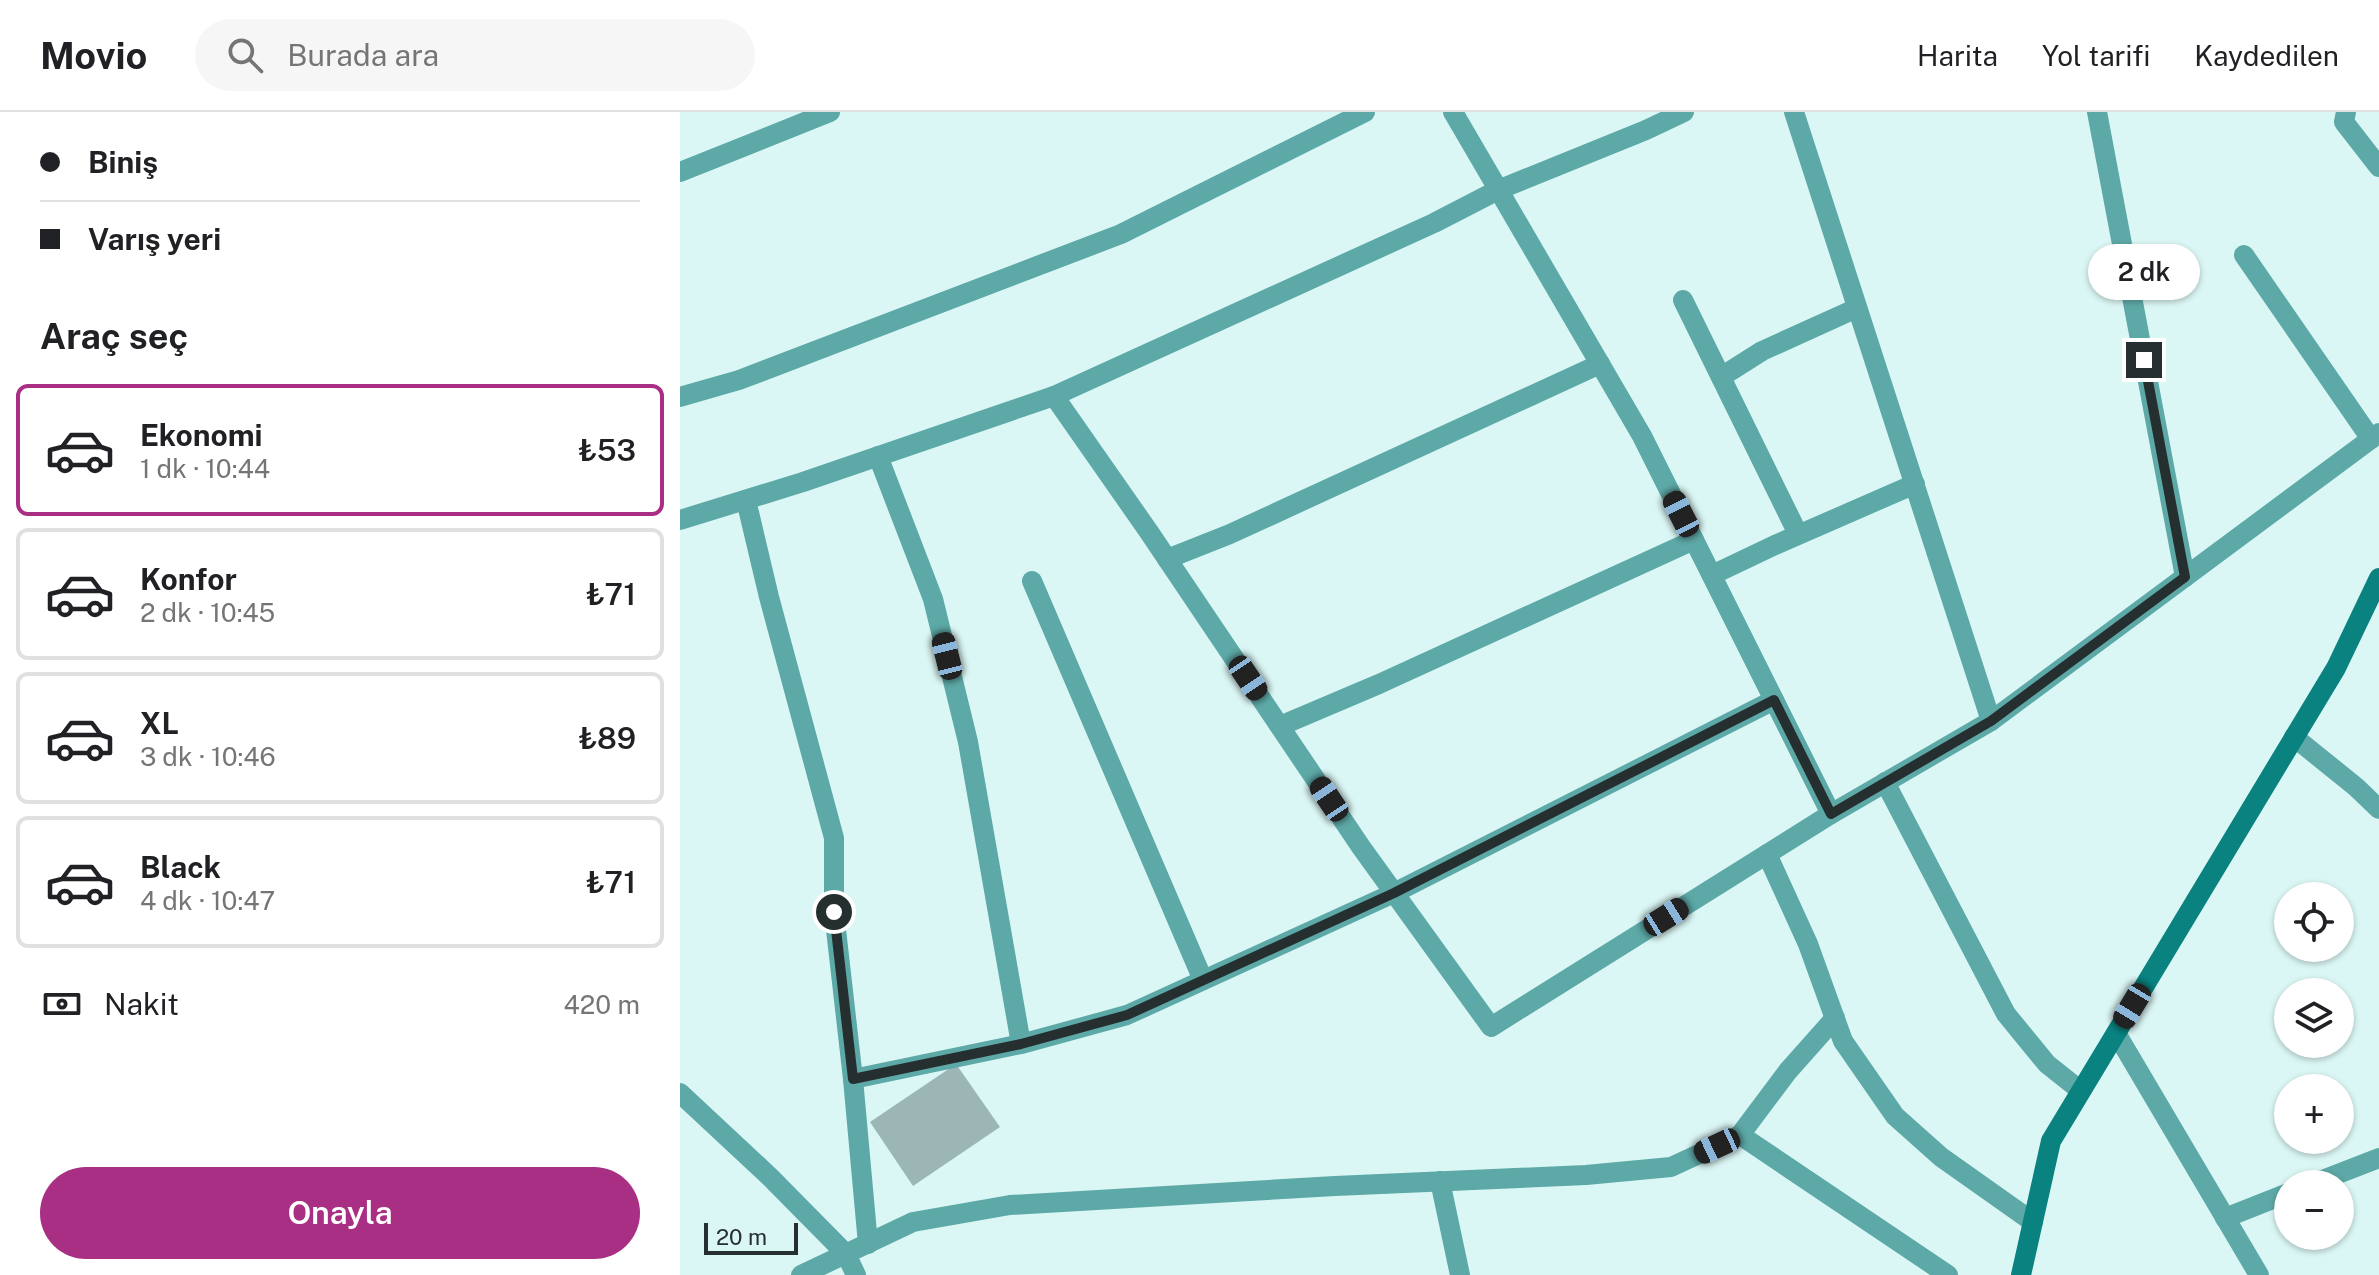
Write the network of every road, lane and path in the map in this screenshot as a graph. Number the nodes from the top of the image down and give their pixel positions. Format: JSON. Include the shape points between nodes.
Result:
{"nodes":[{"id":1,"x":830,"y":112,"type":"edge"},
{"id":2,"x":1365,"y":112,"type":"edge"},
{"id":3,"x":1453,"y":112,"type":"edge"},
{"id":4,"x":1684,"y":112,"type":"edge"},
{"id":5,"x":1794,"y":112,"type":"edge"},
{"id":6,"x":2097,"y":112,"type":"edge"},
{"id":7,"x":2346,"y":112,"type":"edge"},
{"id":8,"x":2379,"y":167,"type":"edge"},
{"id":9,"x":680,"y":172,"type":"edge"},
{"id":10,"x":1498,"y":190,"type":"junction"},
{"id":11,"x":2244,"y":255,"type":"dead end"},
{"id":12,"x":1683,"y":300,"type":"dead end"},
{"id":13,"x":1857,"y":308,"type":"junction"},
{"id":14,"x":1600,"y":364,"type":"junction"},
{"id":15,"x":1721,"y":377,"type":"junction"},
{"id":16,"x":1054,"y":396,"type":"junction"},
{"id":17,"x":680,"y":397,"type":"edge"},
{"id":18,"x":2375,"y":436,"type":"edge"},
{"id":19,"x":878,"y":456,"type":"junction"},
{"id":20,"x":1915,"y":484,"type":"junction"},
{"id":21,"x":746,"y":500,"type":"junction"},
{"id":22,"x":680,"y":520,"type":"edge"},
{"id":23,"x":1798,"y":534,"type":"junction"},
{"id":24,"x":1694,"y":540,"type":"junction"},
{"id":25,"x":1167,"y":559,"type":"junction"},
{"id":26,"x":1712,"y":575,"type":"junction"},
{"id":27,"x":2185,"y":577,"type":"junction"},
{"id":28,"x":2379,"y":578,"type":"edge"},
{"id":29,"x":1032,"y":581,"type":"dead end"},
{"id":30,"x":1774,"y":700,"type":"junction"},
{"id":31,"x":1991,"y":721,"type":"junction"},
{"id":32,"x":1280,"y":726,"type":"junction"},
{"id":33,"x":2294,"y":737,"type":"junction"},
{"id":34,"x":1885,"y":782,"type":"junction"},
{"id":35,"x":2379,"y":809,"type":"edge"},
{"id":36,"x":1831,"y":814,"type":"junction"},
{"id":37,"x":1767,"y":854,"type":"junction"},
{"id":38,"x":1394,"y":893,"type":"junction"},
{"id":39,"x":1203,"y":980,"type":"junction"},
{"id":40,"x":1835,"y":1018,"type":"junction"},
{"id":41,"x":2116,"y":1033,"type":"junction"},
{"id":42,"x":1021,"y":1044,"type":"junction"},
{"id":43,"x":853,"y":1079,"type":"junction"},
{"id":44,"x":2081,"y":1091,"type":"junction"},
{"id":45,"x":680,"y":1093,"type":"edge"},
{"id":46,"x":1740,"y":1135,"type":"junction"},
{"id":47,"x":2379,"y":1158,"type":"edge"},
{"id":48,"x":2348,"y":1170,"type":"edge"},
{"id":49,"x":1440,"y":1181,"type":"junction"},
{"id":50,"x":2274,"y":1199,"type":"edge"},
{"id":51,"x":2225,"y":1218,"type":"junction"},
{"id":52,"x":2033,"y":1222,"type":"junction"},
{"id":53,"x":868,"y":1244,"type":"junction"},
{"id":54,"x":846,"y":1254,"type":"junction"},
{"id":55,"x":801,"y":1275,"type":"edge"},
{"id":56,"x":856,"y":1275,"type":"edge"},
{"id":57,"x":1460,"y":1275,"type":"edge"},
{"id":58,"x":1948,"y":1275,"type":"edge"},
{"id":59,"x":2021,"y":1275,"type":"edge"},
{"id":60,"x":2259,"y":1275,"type":"edge"}],
"edges":[{"from":1,"to":9,"type":"street"},
{"from":2,"to":17,"type":"street","via":[[1121,234],[739,380]]},
{"from":3,"to":10,"type":"street"},
{"from":4,"to":10,"type":"street"},
{"from":5,"to":13,"type":"street"},
{"from":6,"to":27,"type":"street"},
{"from":7,"to":8,"type":"street","via":[[2344,122]]},
{"from":10,"to":14,"type":"street"},
{"from":10,"to":16,"type":"street"},
{"from":11,"to":18,"type":"street"},
{"from":12,"to":15,"type":"street"},
{"from":13,"to":15,"type":"street","via":[[1762,351]]},
{"from":13,"to":20,"type":"street"},
{"from":14,"to":24,"type":"street"},
{"from":14,"to":25,"type":"street"},
{"from":15,"to":23,"type":"street"},
{"from":16,"to":19,"type":"street"},
{"from":16,"to":25,"type":"street"},
{"from":18,"to":27,"type":"street"},
{"from":19,"to":21,"type":"street"},
{"from":19,"to":42,"type":"street","via":[[933,599],[968,742]]},
{"from":20,"to":23,"type":"street"},
{"from":20,"to":31,"type":"street"},
{"from":21,"to":22,"type":"street"},
{"from":21,"to":43,"type":"street","via":[[834,838],[834,912]]},
{"from":23,"to":26,"type":"street"},
{"from":24,"to":26,"type":"street"},
{"from":24,"to":32,"type":"street"},
{"from":25,"to":32,"type":"street"},
{"from":26,"to":30,"type":"street"},
{"from":27,"to":31,"type":"street"},
{"from":28,"to":33,"type":"street","via":[[2336,668]]},
{"from":29,"to":39,"type":"street"},
{"from":30,"to":36,"type":"street"},
{"from":30,"to":38,"type":"street"},
{"from":31,"to":34,"type":"street"},
{"from":32,"to":38,"type":"street"},
{"from":33,"to":35,"type":"street"},
{"from":33,"to":41,"type":"street"},
{"from":34,"to":36,"type":"street"},
{"from":34,"to":44,"type":"street","via":[[2006,1014],[2047,1064]]},
{"from":36,"to":37,"type":"street"},
{"from":37,"to":38,"type":"street","via":[[1491,1027]]},
{"from":37,"to":40,"type":"street"},
{"from":38,"to":39,"type":"street"},
{"from":39,"to":42,"type":"street","via":[[1127,1015]]},
{"from":40,"to":46,"type":"street"},
{"from":40,"to":52,"type":"street","via":[[1843,1041],[1895,1116],[1941,1157]]},
{"from":41,"to":44,"type":"street"},
{"from":41,"to":51,"type":"street"},
{"from":42,"to":43,"type":"street"},
{"from":43,"to":53,"type":"street"},
{"from":44,"to":52,"type":"street","via":[[2051,1141]]},
{"from":45,"to":54,"type":"street"},
{"from":46,"to":49,"type":"street","via":[[1671,1167]]},
{"from":46,"to":58,"type":"street"},
{"from":47,"to":48,"type":"street"},
{"from":49,"to":53,"type":"street","via":[[1010,1205],[913,1222]]},
{"from":49,"to":57,"type":"street"},
{"from":50,"to":51,"type":"street"},
{"from":51,"to":60,"type":"street"},
{"from":52,"to":59,"type":"street"},
{"from":53,"to":54,"type":"street"},
{"from":54,"to":55,"type":"street"},
{"from":54,"to":56,"type":"street"}]}
